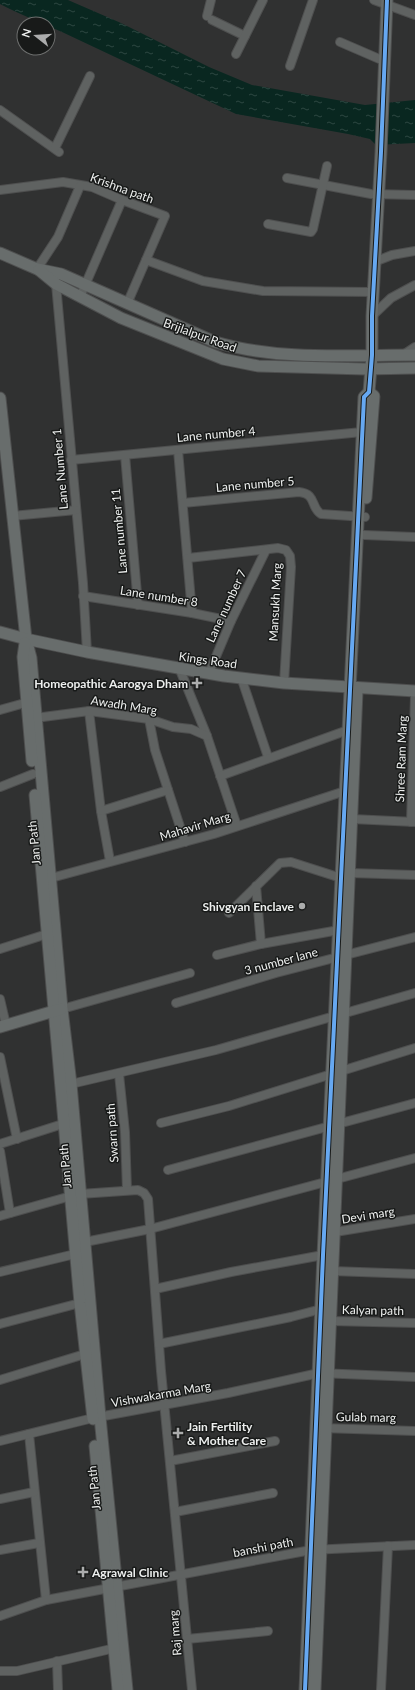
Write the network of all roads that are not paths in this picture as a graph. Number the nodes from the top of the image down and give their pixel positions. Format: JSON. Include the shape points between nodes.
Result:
{"nodes":[{"id":1,"x":211,"y":0,"type":"edge"},
{"id":2,"x":262,"y":0,"type":"edge"},
{"id":3,"x":314,"y":0,"type":"edge"},
{"id":4,"x":374,"y":0,"type":"edge"},
{"id":5,"x":387,"y":3,"type":"edge"},
{"id":6,"x":415,"y":15,"type":"edge"},
{"id":7,"x":245,"y":36,"type":"junction"},
{"id":8,"x":340,"y":42,"type":"dead end"},
{"id":9,"x":236,"y":54,"type":"dead end"},
{"id":10,"x":384,"y":61,"type":"junction"},
{"id":11,"x":290,"y":66,"type":"dead end"},
{"id":12,"x":90,"y":76,"type":"dead end"},
{"id":13,"x":0,"y":110,"type":"edge"},
{"id":14,"x":327,"y":166,"type":"dead end"},
{"id":15,"x":287,"y":178,"type":"dead end"},
{"id":16,"x":80,"y":186,"type":"junction"},
{"id":17,"x":324,"y":186,"type":"junction"},
{"id":18,"x":0,"y":190,"type":"edge"},
{"id":19,"x":378,"y":195,"type":"junction"},
{"id":20,"x":415,"y":195,"type":"edge"},
{"id":21,"x":122,"y":200,"type":"junction"},
{"id":22,"x":268,"y":224,"type":"dead end"},
{"id":23,"x":415,"y":251,"type":"edge"},
{"id":24,"x":0,"y":254,"type":"edge"},
{"id":25,"x":146,"y":260,"type":"junction"},
{"id":26,"x":374,"y":262,"type":"junction"},
{"id":27,"x":37,"y":269,"type":"junction"},
{"id":28,"x":56,"y":284,"type":"junction"},
{"id":29,"x":415,"y":285,"type":"edge"},
{"id":30,"x":85,"y":286,"type":"junction"},
{"id":31,"x":373,"y":292,"type":"junction"},
{"id":32,"x":80,"y":297,"type":"junction"},
{"id":33,"x":127,"y":304,"type":"junction"},
{"id":34,"x":372,"y":316,"type":"junction"},
{"id":35,"x":415,"y":347,"type":"edge"},
{"id":36,"x":372,"y":355,"type":"junction"},
{"id":37,"x":403,"y":355,"type":"junction"},
{"id":38,"x":415,"y":355,"type":"edge"},
{"id":39,"x":371,"y":368,"type":"junction"},
{"id":40,"x":415,"y":368,"type":"edge"},
{"id":41,"x":368,"y":392,"type":"junction"},
{"id":42,"x":0,"y":398,"type":"edge"},
{"id":43,"x":362,"y":432,"type":"junction"},
{"id":44,"x":2,"y":446,"type":"edge"},
{"id":45,"x":178,"y":450,"type":"junction"},
{"id":46,"x":125,"y":455,"type":"junction"},
{"id":47,"x":71,"y":460,"type":"junction"},
{"id":48,"x":183,"y":503,"type":"junction"},
{"id":49,"x":76,"y":510,"type":"junction"},
{"id":50,"x":12,"y":516,"type":"junction"},
{"id":51,"x":362,"y":517,"type":"junction"},
{"id":52,"x":364,"y":535,"type":"junction"},
{"id":53,"x":415,"y":537,"type":"edge"},
{"id":54,"x":266,"y":550,"type":"junction"},
{"id":55,"x":188,"y":558,"type":"junction"},
{"id":56,"x":84,"y":596,"type":"junction"},
{"id":57,"x":138,"y":605,"type":"junction"},
{"id":58,"x":192,"y":613,"type":"junction"},
{"id":59,"x":231,"y":621,"type":"junction"},
{"id":60,"x":0,"y":632,"type":"edge"},
{"id":61,"x":26,"y":639,"type":"junction"},
{"id":62,"x":87,"y":652,"type":"junction"},
{"id":63,"x":180,"y":670,"type":"junction"},
{"id":64,"x":209,"y":673,"type":"junction"},
{"id":65,"x":241,"y":677,"type":"junction"},
{"id":66,"x":284,"y":683,"type":"junction"},
{"id":67,"x":354,"y":688,"type":"junction"},
{"id":68,"x":415,"y":691,"type":"edge"},
{"id":69,"x":415,"y":697,"type":"edge"},
{"id":70,"x":30,"y":702,"type":"junction"},
{"id":71,"x":0,"y":710,"type":"edge"},
{"id":72,"x":88,"y":711,"type":"junction"},
{"id":73,"x":35,"y":718,"type":"junction"},
{"id":74,"x":149,"y":719,"type":"junction"},
{"id":75,"x":348,"y":730,"type":"junction"},
{"id":76,"x":207,"y":736,"type":"junction"},
{"id":77,"x":268,"y":757,"type":"junction"},
{"id":78,"x":414,"y":765,"type":"edge"},
{"id":79,"x":33,"y":774,"type":"junction"},
{"id":80,"x":220,"y":776,"type":"junction"},
{"id":81,"x":0,"y":787,"type":"edge"},
{"id":82,"x":168,"y":790,"type":"junction"},
{"id":83,"x":345,"y":791,"type":"junction"},
{"id":84,"x":101,"y":811,"type":"junction"},
{"id":85,"x":352,"y":819,"type":"junction"},
{"id":86,"x":413,"y":822,"type":"edge"},
{"id":87,"x":237,"y":826,"type":"junction"},
{"id":88,"x":185,"y":842,"type":"junction"},
{"id":89,"x":110,"y":861,"type":"junction"},
{"id":90,"x":415,"y":875,"type":"edge"},
{"id":91,"x":345,"y":876,"type":"junction"},
{"id":92,"x":51,"y":878,"type":"junction"},
{"id":93,"x":256,"y":886,"type":"junction"},
{"id":94,"x":229,"y":913,"type":"dead end"},
{"id":95,"x":339,"y":930,"type":"junction"},
{"id":96,"x":47,"y":934,"type":"junction"},
{"id":97,"x":415,"y":937,"type":"edge"},
{"id":98,"x":260,"y":944,"type":"junction"},
{"id":99,"x":0,"y":949,"type":"edge"},
{"id":100,"x":216,"y":955,"type":"dead end"},
{"id":101,"x":342,"y":957,"type":"junction"},
{"id":102,"x":190,"y":973,"type":"dead end"},
{"id":103,"x":415,"y":993,"type":"edge"},
{"id":104,"x":0,"y":999,"type":"edge"},
{"id":105,"x":176,"y":1003,"type":"dead end"},
{"id":106,"x":58,"y":1010,"type":"junction"},
{"id":107,"x":339,"y":1014,"type":"junction"},
{"id":108,"x":3,"y":1026,"type":"edge"},
{"id":109,"x":415,"y":1048,"type":"edge"},
{"id":110,"x":0,"y":1057,"type":"edge"},
{"id":111,"x":336,"y":1072,"type":"junction"},
{"id":112,"x":119,"y":1074,"type":"junction"},
{"id":113,"x":71,"y":1084,"type":"junction"},
{"id":114,"x":415,"y":1103,"type":"edge"},
{"id":115,"x":69,"y":1122,"type":"junction"},
{"id":116,"x":161,"y":1123,"type":"dead end"},
{"id":117,"x":334,"y":1125,"type":"junction"},
{"id":118,"x":17,"y":1139,"type":"junction"},
{"id":119,"x":0,"y":1144,"type":"edge"},
{"id":120,"x":0,"y":1151,"type":"edge"},
{"id":121,"x":415,"y":1158,"type":"edge"},
{"id":122,"x":168,"y":1170,"type":"dead end"},
{"id":123,"x":331,"y":1180,"type":"junction"},
{"id":124,"x":127,"y":1190,"type":"junction"},
{"id":125,"x":76,"y":1195,"type":"junction"},
{"id":126,"x":10,"y":1214,"type":"junction"},
{"id":127,"x":0,"y":1216,"type":"edge"},
{"id":128,"x":415,"y":1219,"type":"edge"},
{"id":129,"x":150,"y":1229,"type":"junction"},
{"id":130,"x":329,"y":1233,"type":"junction"},
{"id":131,"x":85,"y":1242,"type":"junction"},
{"id":132,"x":75,"y":1254,"type":"junction"},
{"id":133,"x":323,"y":1255,"type":"junction"},
{"id":134,"x":332,"y":1271,"type":"junction"},
{"id":135,"x":0,"y":1272,"type":"edge"},
{"id":136,"x":415,"y":1274,"type":"edge"},
{"id":137,"x":155,"y":1289,"type":"junction"},
{"id":138,"x":80,"y":1303,"type":"junction"},
{"id":139,"x":326,"y":1308,"type":"junction"},
{"id":140,"x":330,"y":1321,"type":"junction"},
{"id":141,"x":415,"y":1323,"type":"edge"},
{"id":142,"x":0,"y":1324,"type":"edge"},
{"id":143,"x":159,"y":1344,"type":"junction"},
{"id":144,"x":85,"y":1354,"type":"junction"},
{"id":145,"x":323,"y":1373,"type":"junction"},
{"id":146,"x":415,"y":1377,"type":"edge"},
{"id":147,"x":0,"y":1380,"type":"edge"},
{"id":148,"x":165,"y":1406,"type":"junction"},
{"id":149,"x":96,"y":1417,"type":"junction"},
{"id":150,"x":321,"y":1428,"type":"junction"},
{"id":151,"x":415,"y":1430,"type":"edge"},
{"id":152,"x":29,"y":1434,"type":"junction"},
{"id":153,"x":275,"y":1440,"type":"dead end"},
{"id":154,"x":0,"y":1441,"type":"edge"},
{"id":155,"x":170,"y":1462,"type":"junction"},
{"id":156,"x":34,"y":1492,"type":"junction"},
{"id":157,"x":273,"y":1493,"type":"dead end"},
{"id":158,"x":0,"y":1498,"type":"edge"},
{"id":159,"x":175,"y":1512,"type":"junction"},
{"id":160,"x":39,"y":1543,"type":"junction"},
{"id":161,"x":415,"y":1545,"type":"edge"},
{"id":162,"x":388,"y":1546,"type":"junction"},
{"id":163,"x":315,"y":1549,"type":"junction"},
{"id":164,"x":0,"y":1550,"type":"edge"},
{"id":165,"x":181,"y":1575,"type":"junction"},
{"id":166,"x":113,"y":1586,"type":"junction"},
{"id":167,"x":46,"y":1600,"type":"junction"},
{"id":168,"x":0,"y":1616,"type":"edge"},
{"id":169,"x":268,"y":1631,"type":"dead end"},
{"id":170,"x":187,"y":1639,"type":"junction"},
{"id":171,"x":114,"y":1648,"type":"junction"},
{"id":172,"x":57,"y":1661,"type":"junction"},
{"id":173,"x":0,"y":1671,"type":"edge"},
{"id":174,"x":58,"y":1690,"type":"edge"},
{"id":175,"x":118,"y":1690,"type":"edge"},
{"id":176,"x":127,"y":1690,"type":"edge"},
{"id":177,"x":192,"y":1690,"type":"edge"},
{"id":178,"x":305,"y":1690,"type":"edge"},
{"id":179,"x":315,"y":1690,"type":"edge"},
{"id":180,"x":381,"y":1690,"type":"edge"}],
"edges":[{"from":1,"to":7,"type":"street","via":[[209,18]]},
{"from":2,"to":7,"type":"street"},
{"from":3,"to":11,"type":"street"},
{"from":4,"to":5,"type":"street"},
{"from":5,"to":6,"type":"street"},
{"from":5,"to":10,"type":"street"},
{"from":7,"to":9,"type":"street"},
{"from":8,"to":10,"type":"street"},
{"from":10,"to":19,"type":"street"},
{"from":12,"to":13,"type":"street","via":[[57,150]]},
{"from":14,"to":17,"type":"street"},
{"from":15,"to":17,"type":"street"},
{"from":16,"to":18,"type":"street","name":"Krishna path","via":[[63,182]]},
{"from":16,"to":21,"type":"street","name":"Krishna path","via":[[92,187]]},
{"from":16,"to":27,"type":"street","via":[[58,237]]},
{"from":17,"to":19,"type":"street"},
{"from":17,"to":22,"type":"street","via":[[311,232]]},
{"from":19,"to":20,"type":"street"},
{"from":19,"to":26,"type":"street"},
{"from":21,"to":25,"type":"street","name":"Krishna path","via":[[165,216]]},
{"from":21,"to":30,"type":"street"},
{"from":23,"to":26,"type":"street","via":[[392,255]]},
{"from":24,"to":27,"type":"street","name":"Brijlalpur Road"},
{"from":25,"to":31,"type":"street","via":[[203,280],[263,291]]},
{"from":25,"to":33,"type":"street"},
{"from":26,"to":31,"type":"street"},
{"from":27,"to":28,"type":"street","name":"Brijlalpur Road"},
{"from":27,"to":30,"type":"street","name":"Brijlalpur Road","via":[[61,274]]},
{"from":28,"to":32,"type":"street","name":"Brijlalpur Road"},
{"from":28,"to":47,"type":"street","name":"Lane Number 1"},
{"from":29,"to":34,"type":"street","via":[[392,298]]},
{"from":30,"to":32,"type":"street"},
{"from":30,"to":33,"type":"street","name":"Brijlalpur Road"},
{"from":31,"to":34,"type":"street"},
{"from":32,"to":39,"type":"street","name":"Brijlalpur Road","via":[[148,330],[223,359],[258,366]]},
{"from":33,"to":36,"type":"street","name":"Brijlalpur Road","via":[[234,348],[330,356]]},
{"from":34,"to":36,"type":"street"},
{"from":35,"to":37,"type":"street"},
{"from":36,"to":37,"type":"street","name":"Brijlalpur Road"},
{"from":36,"to":39,"type":"street"},
{"from":37,"to":38,"type":"street","name":"Brijlalpur Road"},
{"from":39,"to":40,"type":"street","name":"Brijlalpur Road"},
{"from":39,"to":41,"type":"street"},
{"from":41,"to":43,"type":"street","via":[[364,397]]},
{"from":41,"to":51,"type":"street","via":[[374,396]]},
{"from":42,"to":44,"type":"street","name":"Jan Path"},
{"from":43,"to":45,"type":"street","name":"Lane number 4"},
{"from":43,"to":51,"type":"street"},
{"from":44,"to":50,"type":"street","name":"Jan Path"},
{"from":45,"to":46,"type":"street","name":"Lane number 4"},
{"from":45,"to":48,"type":"street"},
{"from":46,"to":47,"type":"street","name":"Lane number 4"},
{"from":46,"to":57,"type":"street","name":"Lane number 11"},
{"from":47,"to":49,"type":"street","name":"Lane Number 1"},
{"from":48,"to":51,"type":"street","name":"Lane number 5","via":[[299,492],[311,497],[321,514]]},
{"from":48,"to":55,"type":"street"},
{"from":49,"to":50,"type":"street"},
{"from":49,"to":56,"type":"street","name":"Lane Number 1"},
{"from":50,"to":61,"type":"street","name":"Jan Path"},
{"from":51,"to":52,"type":"street"},
{"from":51,"to":67,"type":"street"},
{"from":52,"to":53,"type":"street"},
{"from":52,"to":67,"type":"street"},
{"from":54,"to":55,"type":"street","name":"Mansukh Marg"},
{"from":54,"to":59,"type":"street","name":"Lane number 7"},
{"from":54,"to":66,"type":"street","name":"Mansukh Marg","via":[[286,550],[290,556]]},
{"from":55,"to":58,"type":"street"},
{"from":56,"to":57,"type":"street","name":"Lane number 8"},
{"from":56,"to":62,"type":"street","name":"Lane Number 1"},
{"from":57,"to":58,"type":"street","name":"Lane number 8"},
{"from":58,"to":59,"type":"street","name":"Lane number 8"},
{"from":59,"to":64,"type":"street","name":"Lane number 7"},
{"from":60,"to":61,"type":"street","name":"Kings Road"},
{"from":61,"to":62,"type":"street","name":"Kings Road"},
{"from":61,"to":70,"type":"street","name":"Jan Path","via":[[23,657]]},
{"from":62,"to":63,"type":"street","name":"Kings Road"},
{"from":63,"to":64,"type":"street","name":"Kings Road"},
{"from":63,"to":76,"type":"street"},
{"from":64,"to":65,"type":"street","name":"Kings Road"},
{"from":65,"to":66,"type":"street","name":"Kings Road"},
{"from":65,"to":77,"type":"street"},
{"from":66,"to":67,"type":"street","name":"Kings Road"},
{"from":67,"to":68,"type":"street","name":"Kings Road"},
{"from":67,"to":75,"type":"street"},
{"from":67,"to":85,"type":"street"},
{"from":69,"to":78,"type":"street","name":"Shree Ram Marg"},
{"from":70,"to":71,"type":"street"},
{"from":70,"to":73,"type":"street","name":"Jan Path"},
{"from":70,"to":79,"type":"street","name":"Jan Path"},
{"from":72,"to":73,"type":"street","name":"Awadh Marg"},
{"from":72,"to":74,"type":"street","name":"Awadh Marg"},
{"from":72,"to":84,"type":"street"},
{"from":73,"to":92,"type":"street","name":"Jan Path"},
{"from":74,"to":76,"type":"street","name":"Awadh Marg","via":[[191,729]]},
{"from":74,"to":82,"type":"street","via":[[155,750]]},
{"from":75,"to":77,"type":"street"},
{"from":75,"to":83,"type":"street"},
{"from":76,"to":80,"type":"street"},
{"from":77,"to":80,"type":"street"},
{"from":78,"to":86,"type":"street","name":"Shree Ram Marg"},
{"from":79,"to":81,"type":"street"},
{"from":79,"to":96,"type":"street","name":"Jan Path"},
{"from":80,"to":87,"type":"street"},
{"from":82,"to":84,"type":"street"},
{"from":82,"to":88,"type":"street"},
{"from":83,"to":87,"type":"street","name":"Mahavir Marg"},
{"from":83,"to":91,"type":"street"},
{"from":84,"to":89,"type":"street"},
{"from":85,"to":86,"type":"street"},
{"from":85,"to":91,"type":"street"},
{"from":87,"to":88,"type":"street","name":"Mahavir Marg"},
{"from":88,"to":89,"type":"street","name":"Mahavir Marg","via":[[130,858]]},
{"from":89,"to":92,"type":"street","name":"Mahavir Marg"},
{"from":90,"to":91,"type":"street"},
{"from":91,"to":93,"type":"street","via":[[287,861],[278,864]]},
{"from":91,"to":95,"type":"street"},
{"from":91,"to":101,"type":"street"},
{"from":92,"to":106,"type":"street","name":"Jan Path"},
{"from":93,"to":94,"type":"street"},
{"from":93,"to":98,"type":"street"},
{"from":95,"to":98,"type":"street"},
{"from":95,"to":101,"type":"street"},
{"from":96,"to":99,"type":"street"},
{"from":96,"to":106,"type":"street","name":"Jan Path"},
{"from":97,"to":101,"type":"street","name":"3 number lane"},
{"from":98,"to":100,"type":"street"},
{"from":101,"to":105,"type":"street","name":"3 number lane","via":[[276,973]]},
{"from":101,"to":107,"type":"street"},
{"from":102,"to":106,"type":"street"},
{"from":103,"to":107,"type":"street"},
{"from":104,"to":108,"type":"street"},
{"from":106,"to":108,"type":"street"},
{"from":106,"to":113,"type":"street","name":"Jan Path"},
{"from":106,"to":115,"type":"street","name":"Jan Path"},
{"from":107,"to":111,"type":"street"},
{"from":107,"to":112,"type":"street","via":[[216,1050]]},
{"from":109,"to":111,"type":"street"},
{"from":110,"to":118,"type":"street"},
{"from":111,"to":116,"type":"street","via":[[229,1106]]},
{"from":111,"to":117,"type":"street"},
{"from":112,"to":113,"type":"street"},
{"from":112,"to":124,"type":"street","name":"Swarn path"},
{"from":113,"to":115,"type":"street","name":"Jan Path"},
{"from":114,"to":117,"type":"street"},
{"from":115,"to":118,"type":"street"},
{"from":115,"to":125,"type":"street","name":"Jan Path"},
{"from":117,"to":122,"type":"street"},
{"from":117,"to":123,"type":"street"},
{"from":118,"to":119,"type":"street"},
{"from":120,"to":126,"type":"street"},
{"from":121,"to":123,"type":"street"},
{"from":123,"to":129,"type":"street"},
{"from":123,"to":130,"type":"street"},
{"from":124,"to":125,"type":"street","name":"Raj marg"},
{"from":124,"to":129,"type":"street","name":"Raj marg","via":[[138,1190],[148,1199]]},
{"from":125,"to":126,"type":"street","name":"Raj marg"},
{"from":125,"to":131,"type":"street","name":"Jan Path"},
{"from":125,"to":132,"type":"street","name":"Jan Path"},
{"from":126,"to":127,"type":"street","name":"Raj marg"},
{"from":128,"to":130,"type":"street","name":"Devi marg"},
{"from":129,"to":131,"type":"street"},
{"from":129,"to":137,"type":"street","name":"Raj marg"},
{"from":130,"to":133,"type":"street"},
{"from":130,"to":134,"type":"street"},
{"from":131,"to":149,"type":"street","name":"Jan Path"},
{"from":132,"to":135,"type":"street"},
{"from":132,"to":138,"type":"street","name":"Jan Path"},
{"from":133,"to":137,"type":"street"},
{"from":133,"to":139,"type":"street"},
{"from":134,"to":136,"type":"street"},
{"from":134,"to":139,"type":"street"},
{"from":137,"to":143,"type":"street","name":"Raj marg"},
{"from":138,"to":142,"type":"street"},
{"from":138,"to":144,"type":"street","name":"Jan Path"},
{"from":139,"to":140,"type":"street"},
{"from":139,"to":143,"type":"street"},
{"from":139,"to":145,"type":"street"},
{"from":140,"to":141,"type":"street","name":"Kalyan path"},
{"from":140,"to":145,"type":"street"},
{"from":143,"to":148,"type":"street","name":"Raj marg"},
{"from":144,"to":147,"type":"street"},
{"from":144,"to":149,"type":"street","name":"Jan Path"},
{"from":145,"to":146,"type":"street","name":"Vishwakarma Marg"},
{"from":145,"to":148,"type":"street","name":"Vishwakarma Marg"},
{"from":145,"to":150,"type":"street"},
{"from":148,"to":149,"type":"street","name":"Vishwakarma Marg"},
{"from":148,"to":155,"type":"street","name":"Raj marg"},
{"from":149,"to":152,"type":"street","name":"Vishwakarma Marg"},
{"from":149,"to":166,"type":"street","name":"Jan Path"},
{"from":150,"to":151,"type":"street","name":"Gulab marg"},
{"from":150,"to":163,"type":"street"},
{"from":152,"to":154,"type":"street","name":"Vishwakarma Marg"},
{"from":152,"to":156,"type":"street"},
{"from":153,"to":155,"type":"street"},
{"from":155,"to":159,"type":"street","name":"Raj marg"},
{"from":156,"to":158,"type":"street"},
{"from":156,"to":160,"type":"street"},
{"from":157,"to":159,"type":"street"},
{"from":159,"to":165,"type":"street","name":"Raj marg"},
{"from":160,"to":164,"type":"street"},
{"from":160,"to":167,"type":"street"},
{"from":161,"to":162,"type":"street","name":"banshi path"},
{"from":162,"to":163,"type":"street","name":"banshi path"},
{"from":162,"to":180,"type":"street"},
{"from":163,"to":165,"type":"street","name":"banshi path"},
{"from":163,"to":178,"type":"street"},
{"from":163,"to":179,"type":"street"},
{"from":165,"to":166,"type":"street","name":"banshi path"},
{"from":165,"to":170,"type":"street","name":"Raj marg"},
{"from":166,"to":167,"type":"street","name":"banshi path"},
{"from":166,"to":171,"type":"street","name":"Jan Path"},
{"from":166,"to":176,"type":"street","name":"Jan Path"},
{"from":167,"to":168,"type":"street","name":"banshi path"},
{"from":169,"to":170,"type":"street"},
{"from":170,"to":177,"type":"street","name":"Raj marg"},
{"from":171,"to":172,"type":"street"},
{"from":171,"to":175,"type":"street","name":"Jan Path"},
{"from":172,"to":173,"type":"street","via":[[17,1671]]},
{"from":172,"to":174,"type":"street"}]}
